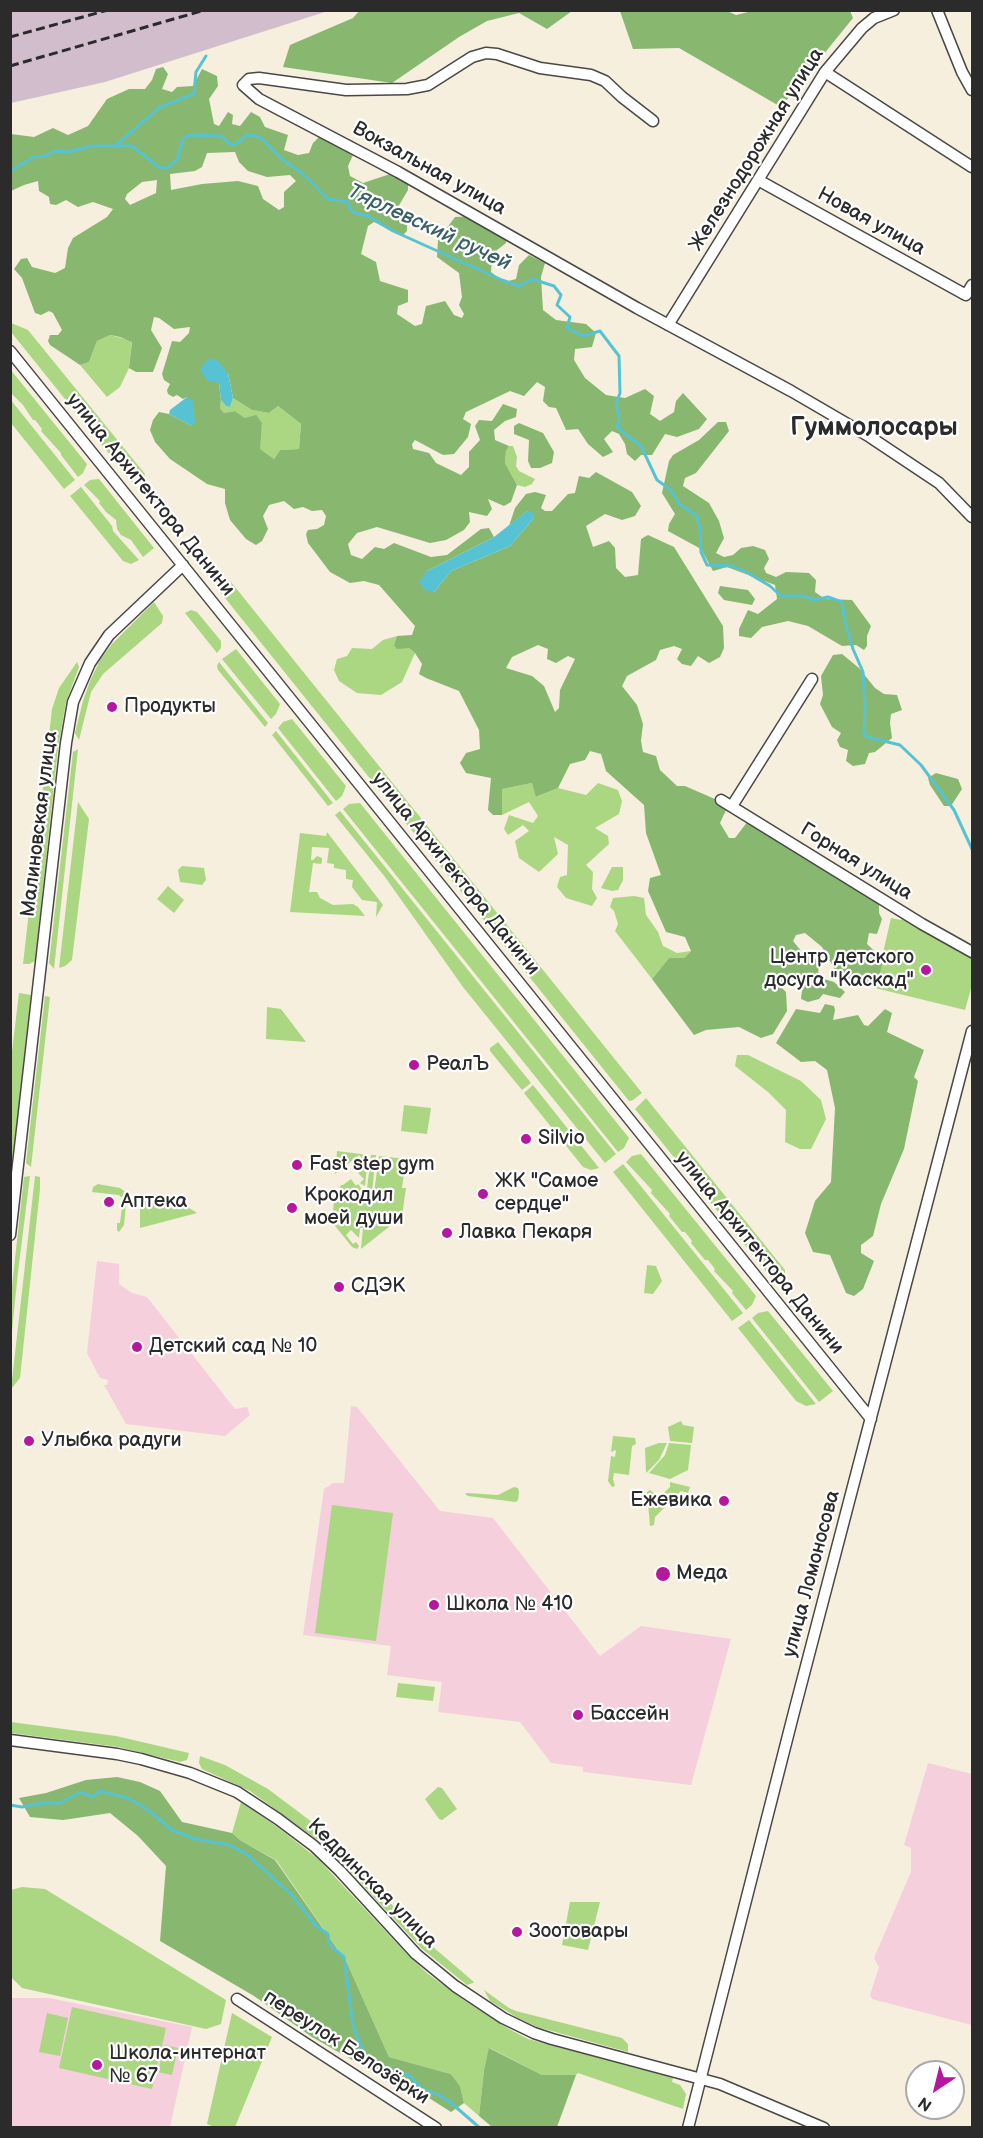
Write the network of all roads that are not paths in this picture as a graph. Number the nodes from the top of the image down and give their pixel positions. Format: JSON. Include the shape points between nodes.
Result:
{"nodes":[{"id":1,"x":894,"y":10,"type":"edge"},
{"id":2,"x":937,"y":10,"type":"edge"},
{"id":3,"x":825,"y":72,"type":"junction"},
{"id":4,"x":972,"y":90,"type":"edge"},
{"id":5,"x":653,"y":121,"type":"dead end"},
{"id":6,"x":972,"y":167,"type":"edge"},
{"id":7,"x":758,"y":180,"type":"junction"},
{"id":8,"x":972,"y":285,"type":"edge"},
{"id":9,"x":668,"y":325,"type":"junction"},
{"id":10,"x":10,"y":351,"type":"edge"},
{"id":11,"x":972,"y":517,"type":"edge"},
{"id":12,"x":183,"y":565,"type":"junction"},
{"id":13,"x":812,"y":679,"type":"dead end"},
{"id":14,"x":721,"y":800,"type":"dead end"},
{"id":15,"x":732,"y":806,"type":"junction"},
{"id":16,"x":972,"y":952,"type":"edge"},
{"id":17,"x":972,"y":1031,"type":"edge"},
{"id":18,"x":10,"y":1235,"type":"edge"},
{"id":19,"x":871,"y":1419,"type":"junction"},
{"id":20,"x":10,"y":1740,"type":"edge"},
{"id":21,"x":237,"y":1999,"type":"dead end"},
{"id":22,"x":701,"y":2078,"type":"junction"},
{"id":23,"x":436,"y":2127,"type":"edge"},
{"id":24,"x":688,"y":2127,"type":"edge"},
{"id":25,"x":824,"y":2127,"type":"edge"}],
"edges":[{"from":1,"to":3,"type":"street","name":"Железнодорожная улица","via":[[861,28]]},
{"from":2,"to":4,"type":"street"},
{"from":3,"to":6,"type":"street"},
{"from":3,"to":7,"type":"street","name":"Железнодорожная улица"},
{"from":5,"to":9,"type":"street","name":"Вокзальная улица","via":[[605,81],[591,75],[540,68],[486,53],[472,57],[428,85],[406,89],[346,90],[259,78],[249,79],[243,85],[259,99],[418,183]]},
{"from":7,"to":8,"type":"street","name":"Новая улица","via":[[966,295]]},
{"from":7,"to":9,"type":"street","name":"Железнодорожная улица"},
{"from":9,"to":11,"type":"street","name":"Вокзальная улица","via":[[870,437],[939,483]]},
{"from":10,"to":12,"type":"street","name":"улица Архитектора Данини"},
{"from":12,"to":18,"type":"street","name":"Малиновская улица","via":[[109,635],[90,663],[74,702]]},
{"from":12,"to":19,"type":"street","name":"улица Архитектора Данини"},
{"from":13,"to":15,"type":"street"},
{"from":14,"to":15,"type":"street","name":"Горная улица"},
{"from":15,"to":16,"type":"street","name":"Горная улица"},
{"from":17,"to":19,"type":"street","name":"улица Ломоносова"},
{"from":19,"to":22,"type":"street","name":"улица Ломоносова"},
{"from":20,"to":22,"type":"street","name":"Кедринская улица","via":[[141,1759],[198,1775],[237,1792],[314,1846],[423,1960],[503,2018],[552,2039]]},
{"from":21,"to":23,"type":"street","name":"переулок Белозёрки"},
{"from":22,"to":24,"type":"street","name":"улица Ломоносова"},
{"from":22,"to":25,"type":"street","name":"Кедринская улица"}]}
